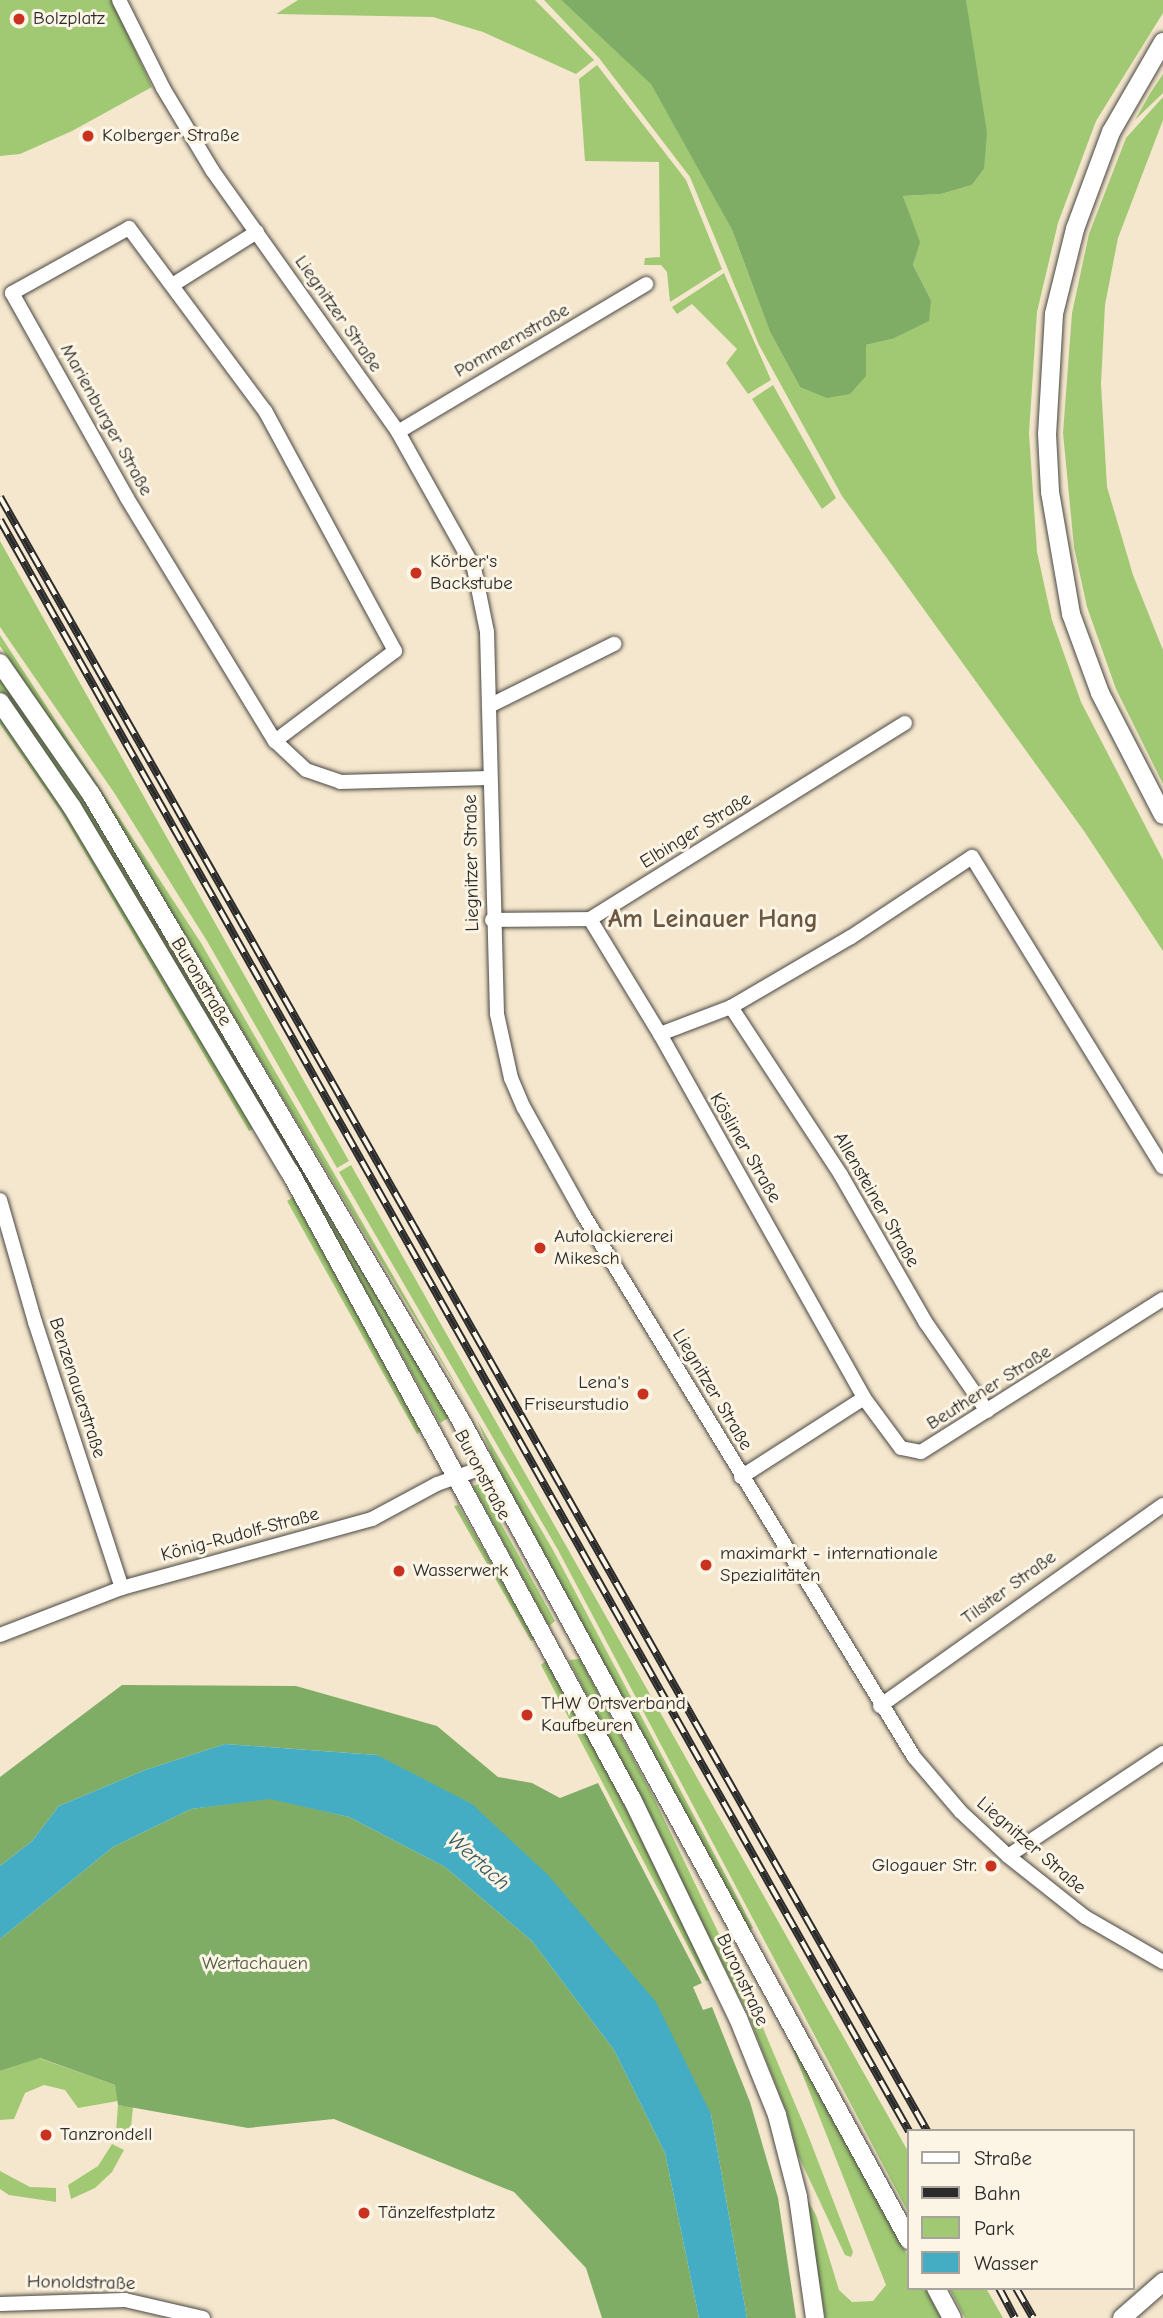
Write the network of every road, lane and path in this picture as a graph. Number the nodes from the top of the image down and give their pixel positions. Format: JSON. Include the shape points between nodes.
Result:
{"nodes":[{"id":1,"x":119,"y":0,"type":"edge"},
{"id":2,"x":1163,"y":42,"type":"edge"},
{"id":3,"x":257,"y":232,"type":"junction"},
{"id":4,"x":173,"y":284,"type":"junction"},
{"id":5,"x":646,"y":284,"type":"dead end"},
{"id":6,"x":398,"y":432,"type":"junction"},
{"id":7,"x":614,"y":644,"type":"dead end"},
{"id":8,"x":0,"y":663,"type":"edge"},
{"id":9,"x":0,"y":702,"type":"edge"},
{"id":10,"x":489,"y":706,"type":"junction"},
{"id":11,"x":905,"y":723,"type":"dead end"},
{"id":12,"x":275,"y":740,"type":"junction"},
{"id":13,"x":489,"y":778,"type":"junction"},
{"id":14,"x":1163,"y":815,"type":"edge"},
{"id":15,"x":590,"y":919,"type":"junction"},
{"id":16,"x":492,"y":920,"type":"junction"},
{"id":17,"x":731,"y":1007,"type":"junction"},
{"id":18,"x":660,"y":1034,"type":"junction"},
{"id":19,"x":1163,"y":1167,"type":"edge"},
{"id":20,"x":0,"y":1200,"type":"edge"},
{"id":21,"x":1163,"y":1299,"type":"edge"},
{"id":22,"x":864,"y":1398,"type":"junction"},
{"id":23,"x":987,"y":1411,"type":"junction"},
{"id":24,"x":487,"y":1466,"type":"junction"},
{"id":25,"x":458,"y":1475,"type":"junction"},
{"id":26,"x":741,"y":1477,"type":"junction"},
{"id":27,"x":1163,"y":1504,"type":"edge"},
{"id":28,"x":122,"y":1588,"type":"junction"},
{"id":29,"x":0,"y":1635,"type":"edge"},
{"id":30,"x":880,"y":1706,"type":"junction"},
{"id":31,"x":1163,"y":1753,"type":"edge"},
{"id":32,"x":1009,"y":1856,"type":"junction"},
{"id":33,"x":1163,"y":1962,"type":"edge"},
{"id":34,"x":908,"y":2238,"type":"edge"},
{"id":35,"x":1163,"y":2282,"type":"edge"},
{"id":36,"x":937,"y":2290,"type":"edge"},
{"id":37,"x":0,"y":2304,"type":"edge"},
{"id":38,"x":202,"y":2318,"type":"edge"},
{"id":39,"x":816,"y":2318,"type":"edge"},
{"id":40,"x":952,"y":2318,"type":"edge"},
{"id":41,"x":1122,"y":2318,"type":"edge"}],
"edges":[{"from":1,"to":3,"type":"street","name":"Liegnitzer Straße","via":[[163,88]]},
{"from":2,"to":14,"type":"street","via":[[1111,132],[1074,229],[1054,314],[1047,434],[1049,492],[1071,614],[1106,706]]},
{"from":3,"to":4,"type":"street"},
{"from":3,"to":6,"type":"street","name":"Liegnitzer Straße"},
{"from":4,"to":12,"type":"street","name":"Marienburger Straße","via":[[265,411],[395,651]]},
{"from":4,"to":12,"type":"street","name":"Marienburger Straße","via":[[130,228],[12,293],[158,551]]},
{"from":5,"to":6,"type":"street","name":"Pommernstraße"},
{"from":6,"to":10,"type":"street","name":"Liegnitzer Straße","via":[[474,568],[487,632]]},
{"from":7,"to":10,"type":"street"},
{"from":8,"to":24,"type":"street","name":"Buronstraße","via":[[91,794]]},
{"from":9,"to":25,"type":"street","name":"Buronstraße","via":[[72,807],[290,1172]]},
{"from":10,"to":13,"type":"street","name":"Liegnitzer Straße"},
{"from":11,"to":15,"type":"street","name":"Elbinger Straße"},
{"from":12,"to":13,"type":"street","name":"Marienburger Straße","via":[[306,770],[340,782]]},
{"from":13,"to":16,"type":"street","name":"Liegnitzer Straße"},
{"from":15,"to":16,"type":"street"},
{"from":15,"to":18,"type":"street","name":"Kösliner Straße"},
{"from":16,"to":26,"type":"street","name":"Liegnitzer Straße","via":[[497,1014],[511,1078],[524,1108]]},
{"from":17,"to":18,"type":"street"},
{"from":17,"to":19,"type":"street","via":[[851,937],[972,857]]},
{"from":17,"to":23,"type":"street","name":"Allensteiner Straße","via":[[841,1175],[926,1324]]},
{"from":18,"to":22,"type":"street","name":"Kösliner Straße"},
{"from":20,"to":28,"type":"street","name":"Benzenauerstraße"},
{"from":21,"to":23,"type":"street","name":"Beuthener Straße"},
{"from":22,"to":23,"type":"street","name":"Beuthener Straße","via":[[901,1448],[921,1452]]},
{"from":22,"to":26,"type":"street"},
{"from":24,"to":25,"type":"street","name":"König-Rudolf-Straße"},
{"from":24,"to":34,"type":"street","name":"Buronstraße"},
{"from":25,"to":28,"type":"street","name":"König-Rudolf-Straße","via":[[372,1519]]},
{"from":25,"to":39,"type":"street","name":"Buronstraße","via":[[634,1801],[738,2018],[788,2152]]},
{"from":26,"to":30,"type":"street","name":"Liegnitzer Straße"},
{"from":27,"to":30,"type":"street","name":"Tilsiter Straße"},
{"from":28,"to":29,"type":"street","name":"König-Rudolf-Straße"},
{"from":30,"to":32,"type":"street","name":"Liegnitzer Straße","via":[[914,1757],[961,1812]]},
{"from":31,"to":32,"type":"street"},
{"from":32,"to":33,"type":"street","name":"Liegnitzer Straße","via":[[1085,1917]]},
{"from":35,"to":41,"type":"street"},
{"from":36,"to":40,"type":"street"},
{"from":37,"to":38,"type":"street","name":"Honoldstraße","via":[[125,2300]]}]}
